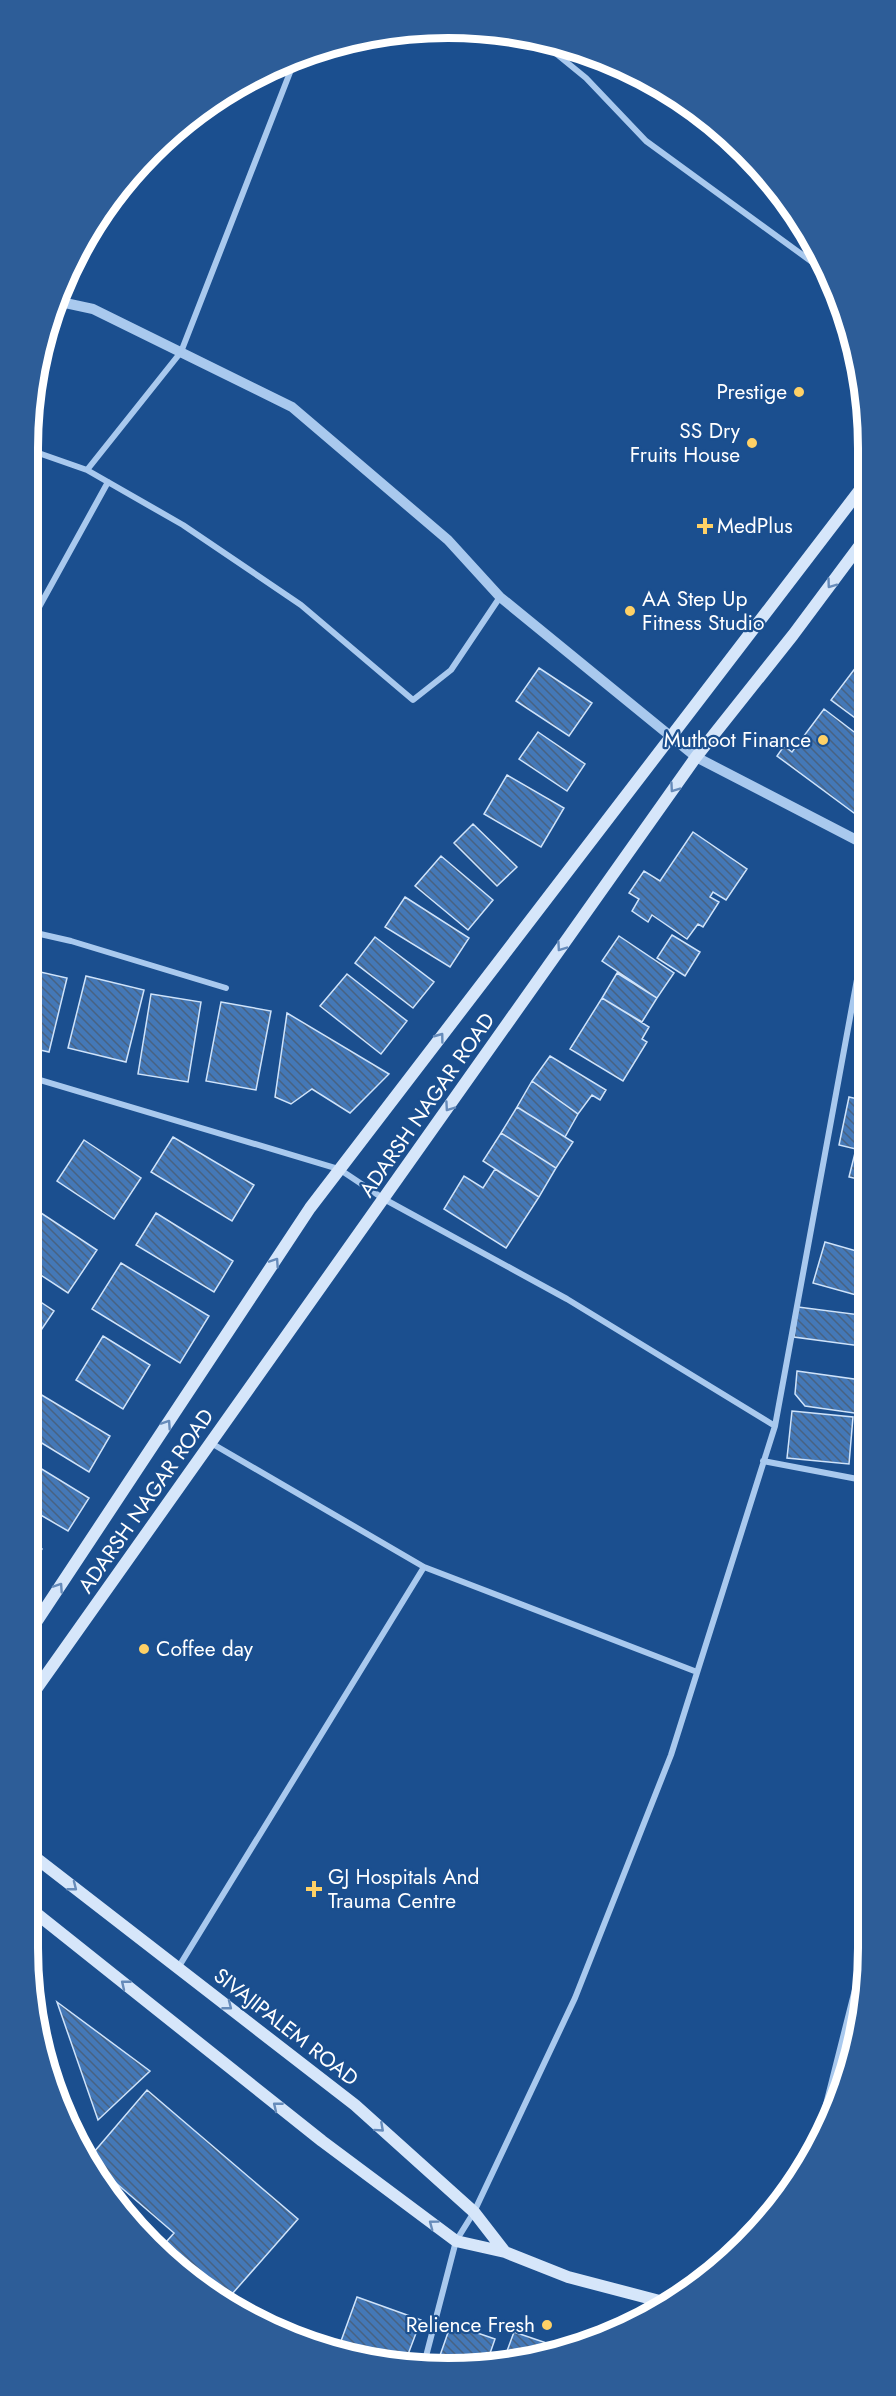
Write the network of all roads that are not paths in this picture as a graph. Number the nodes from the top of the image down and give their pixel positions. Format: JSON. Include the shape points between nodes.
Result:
{"nodes":[{"id":1,"x":553,"y":51,"type":"edge"},
{"id":2,"x":291,"y":69,"type":"edge"},
{"id":3,"x":815,"y":264,"type":"edge"},
{"id":4,"x":64,"y":303,"type":"edge"},
{"id":5,"x":181,"y":352,"type":"junction"},
{"id":6,"x":38,"y":453,"type":"edge"},
{"id":7,"x":87,"y":470,"type":"junction"},
{"id":8,"x":108,"y":482,"type":"junction"},
{"id":9,"x":858,"y":492,"type":"edge"},
{"id":10,"x":858,"y":548,"type":"edge"},
{"id":11,"x":501,"y":597,"type":"junction"},
{"id":12,"x":38,"y":609,"type":"edge"},
{"id":13,"x":671,"y":736,"type":"junction"},
{"id":14,"x":696,"y":757,"type":"junction"},
{"id":15,"x":858,"y":841,"type":"edge"},
{"id":16,"x":38,"y":934,"type":"edge"},
{"id":17,"x":858,"y":974,"type":"edge"},
{"id":18,"x":226,"y":988,"type":"dead end"},
{"id":19,"x":38,"y":1080,"type":"edge"},
{"id":20,"x":339,"y":1169,"type":"junction"},
{"id":21,"x":384,"y":1199,"type":"junction"},
{"id":22,"x":775,"y":1426,"type":"junction"},
{"id":23,"x":211,"y":1443,"type":"junction"},
{"id":24,"x":763,"y":1461,"type":"junction"},
{"id":25,"x":858,"y":1479,"type":"edge"},
{"id":26,"x":424,"y":1567,"type":"junction"},
{"id":27,"x":38,"y":1619,"type":"edge"},
{"id":28,"x":697,"y":1672,"type":"junction"},
{"id":29,"x":38,"y":1687,"type":"edge"},
{"id":30,"x":38,"y":1860,"type":"edge"},
{"id":31,"x":38,"y":1915,"type":"edge"},
{"id":32,"x":178,"y":1968,"type":"junction"},
{"id":33,"x":857,"y":1980,"type":"edge"},
{"id":34,"x":824,"y":2111,"type":"edge"},
{"id":35,"x":474,"y":2212,"type":"junction"},
{"id":36,"x":456,"y":2241,"type":"junction"},
{"id":37,"x":505,"y":2252,"type":"junction"},
{"id":38,"x":658,"y":2301,"type":"edge"},
{"id":39,"x":426,"y":2358,"type":"edge"}],
"edges":[{"from":1,"to":3,"type":"street","via":[[586,78],[646,141]]},
{"from":2,"to":5,"type":"street"},
{"from":4,"to":5,"type":"street","via":[[93,309]]},
{"from":5,"to":7,"type":"street"},
{"from":5,"to":11,"type":"street","via":[[292,407],[448,540]]},
{"from":6,"to":7,"type":"street"},
{"from":7,"to":8,"type":"street"},
{"from":8,"to":11,"type":"street","via":[[183,525],[301,605],[414,700],[451,670]]},
{"from":8,"to":12,"type":"street"},
{"from":9,"to":13,"type":"main road","name":"ADARSH NAGAR ROAD"},
{"from":10,"to":14,"type":"main road","name":"ADARSH NAGAR ROAD","one_way":true},
{"from":11,"to":13,"type":"street"},
{"from":13,"to":14,"type":"street"},
{"from":20,"to":13,"type":"main road","name":"ADARSH NAGAR ROAD","one_way":true},
{"from":14,"to":15,"type":"street"},
{"from":14,"to":21,"type":"main road","name":"ADARSH NAGAR ROAD","one_way":true},
{"from":16,"to":18,"type":"street"},
{"from":17,"to":22,"type":"street"},
{"from":19,"to":20,"type":"street"},
{"from":20,"to":21,"type":"street"},
{"from":27,"to":20,"type":"main road","name":"ADARSH NAGAR ROAD","one_way":true},
{"from":21,"to":22,"type":"street","via":[[567,1299]]},
{"from":21,"to":23,"type":"main road","name":"ADARSH NAGAR ROAD"},
{"from":22,"to":24,"type":"street"},
{"from":23,"to":26,"type":"street"},
{"from":23,"to":29,"type":"main road","name":"ADARSH NAGAR ROAD"},
{"from":24,"to":25,"type":"street"},
{"from":24,"to":28,"type":"street"},
{"from":26,"to":28,"type":"street"},
{"from":26,"to":32,"type":"street"},
{"from":28,"to":35,"type":"street","via":[[671,1755],[575,1998]]},
{"from":30,"to":32,"type":"main road","name":"SIVAJIPALEM ROAD","one_way":true},
{"from":36,"to":31,"type":"main road","one_way":true,"via":[[322,2141]]},
{"from":32,"to":35,"type":"main road","name":"SIVAJIPALEM ROAD","one_way":true,"via":[[355,2105]]},
{"from":33,"to":34,"type":"street"},
{"from":35,"to":36,"type":"street"},
{"from":35,"to":37,"type":"main road","name":"SIVAJIPALEM ROAD"},
{"from":36,"to":37,"type":"main road"},
{"from":36,"to":39,"type":"street"},
{"from":37,"to":38,"type":"main road","via":[[568,2277]]}]}
